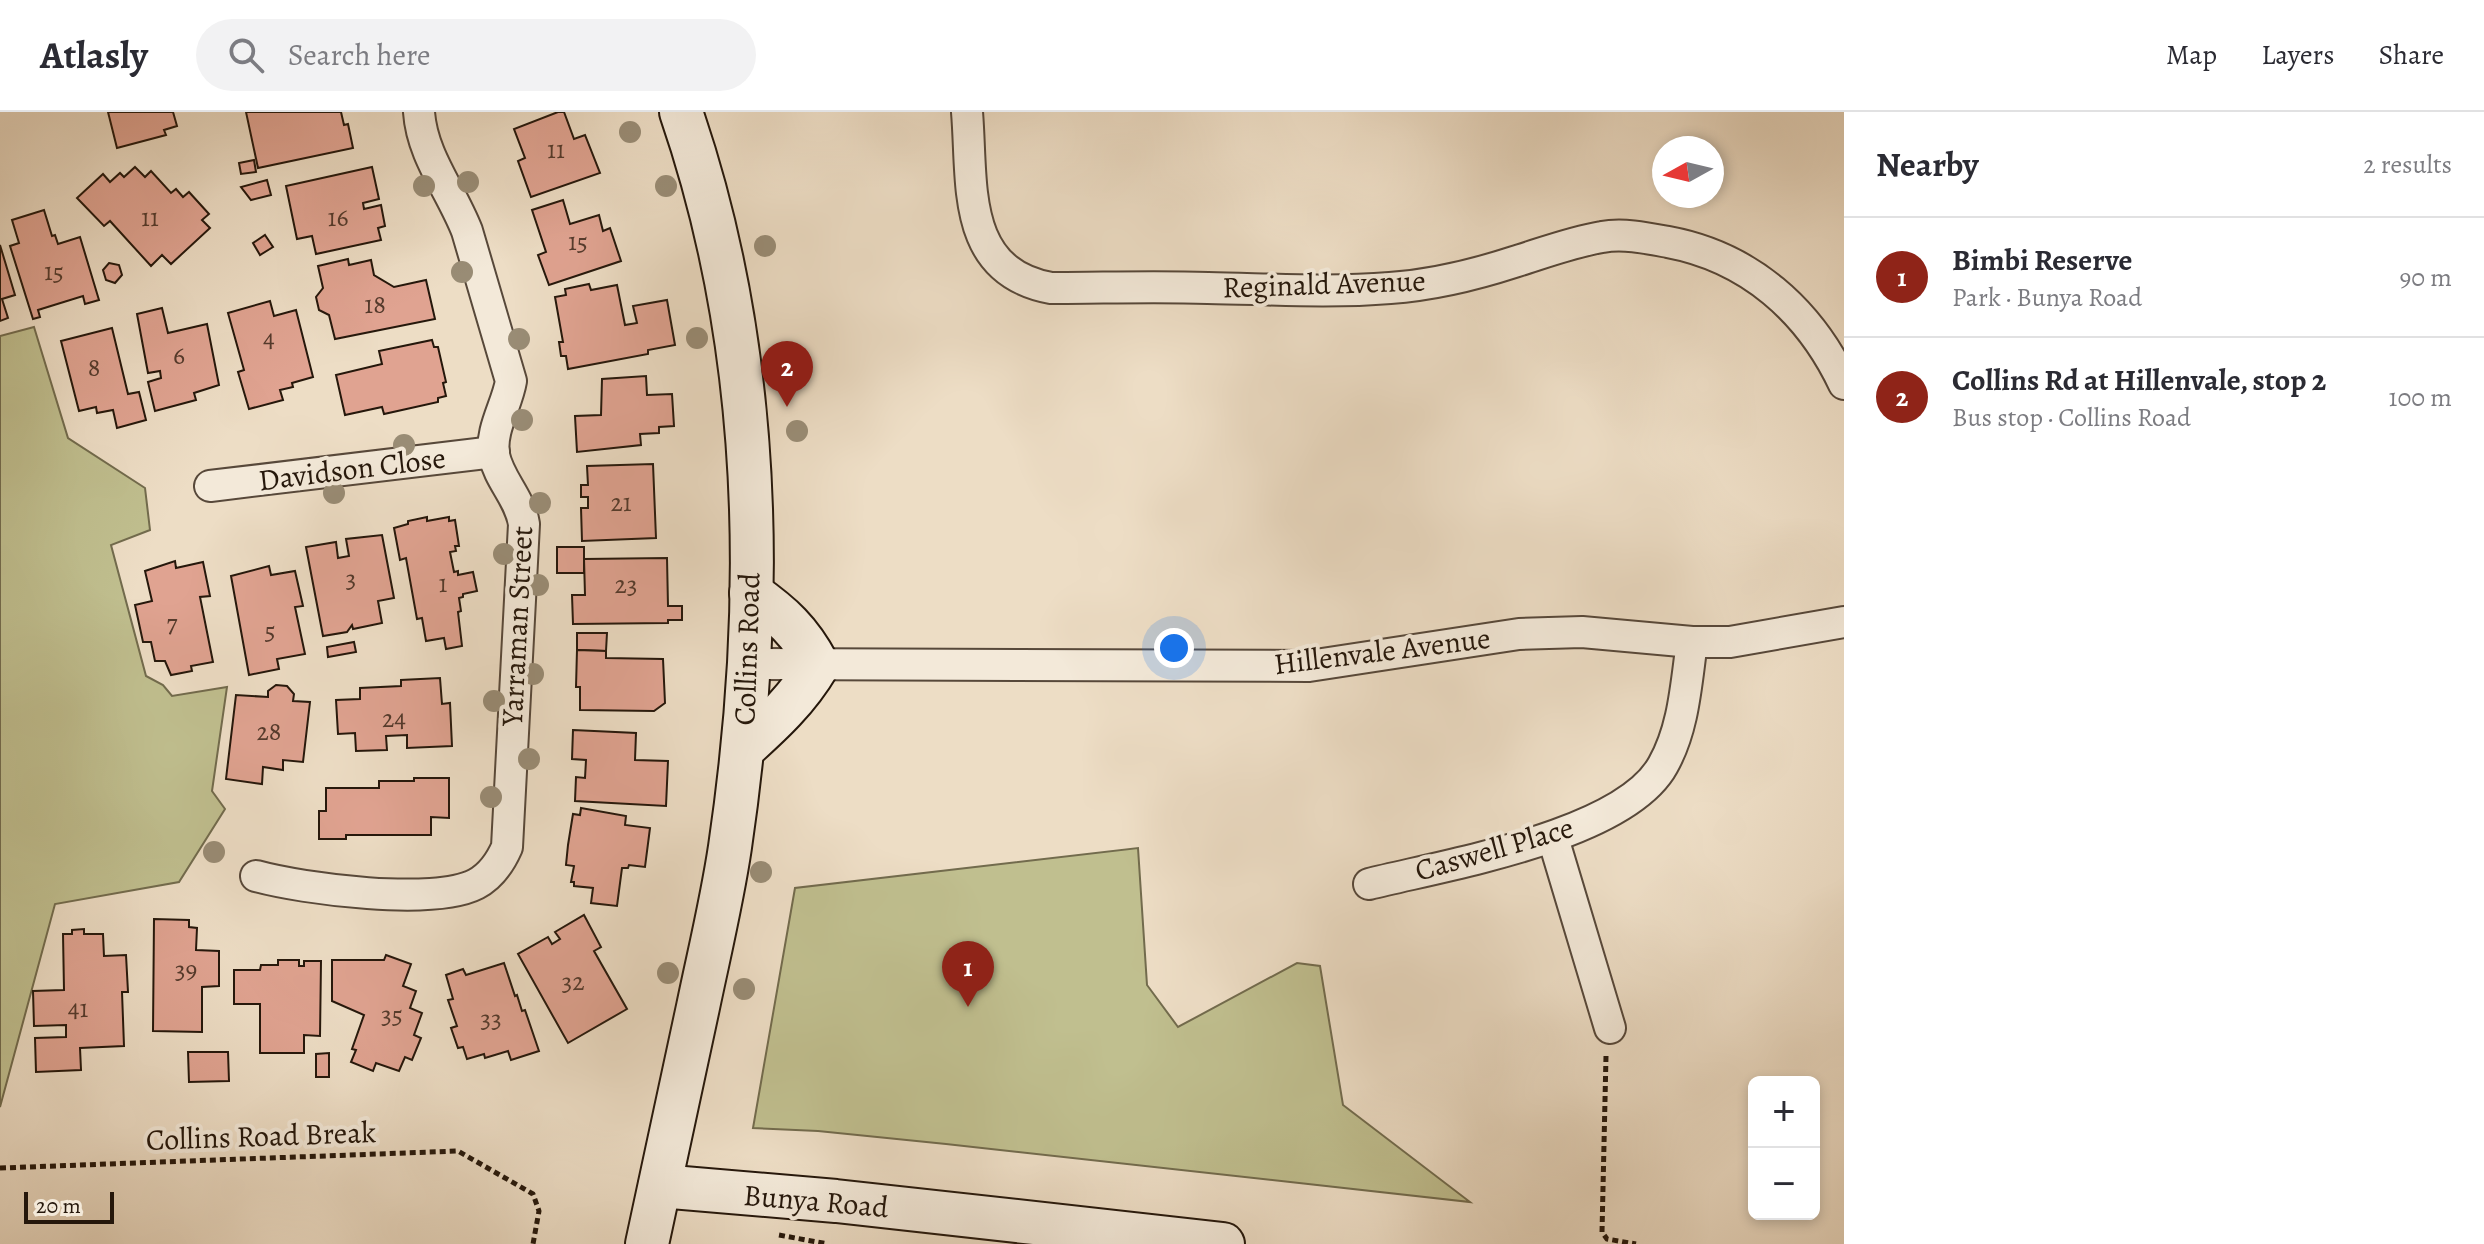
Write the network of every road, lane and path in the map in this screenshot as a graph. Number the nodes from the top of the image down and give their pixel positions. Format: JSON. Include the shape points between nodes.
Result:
{"nodes":[{"id":1,"x":419,"y":112,"type":"edge"},
{"id":2,"x":681,"y":112,"type":"edge"},
{"id":3,"x":967,"y":112,"type":"edge"},
{"id":4,"x":1844,"y":384,"type":"edge"},
{"id":5,"x":494,"y":452,"type":"junction"},
{"id":6,"x":210,"y":486,"type":"dead end"},
{"id":7,"x":751,"y":593,"type":"junction"},
{"id":8,"x":1836,"y":620,"type":"edge"},
{"id":9,"x":1692,"y":642,"type":"junction"},
{"id":10,"x":749,"y":664,"type":"junction"},
{"id":11,"x":818,"y":665,"type":"junction"},
{"id":12,"x":743,"y":749,"type":"junction"},
{"id":13,"x":1553,"y":838,"type":"junction"},
{"id":14,"x":256,"y":876,"type":"dead end"},
{"id":15,"x":1369,"y":884,"type":"dead end"},
{"id":16,"x":1610,"y":1028,"type":"joint"},
{"id":17,"x":0,"y":1168,"type":"edge"},
{"id":18,"x":660,"y":1186,"type":"junction"},
{"id":19,"x":533,"y":1244,"type":"edge"},
{"id":20,"x":647,"y":1244,"type":"edge"},
{"id":21,"x":1223,"y":1244,"type":"edge"},
{"id":22,"x":1636,"y":1244,"type":"edge"}],
"edges":[{"from":1,"to":5,"type":"street","via":[[424,143],[462,219],[507,362],[510,390]]},
{"from":2,"to":7,"type":"main road","name":"Collins Road","via":[[709,199],[731,306],[745,411]]},
{"from":3,"to":4,"type":"street","name":"Reginald Avenue","via":[[978,230],[1000,266],[1036,285],[1391,288],[1457,279],[1605,236],[1654,239],[1693,247],[1763,281],[1803,318]]},
{"from":5,"to":6,"type":"street","name":"Davidson Close"},
{"from":5,"to":14,"type":"street","name":"Yarraman Street","via":[[524,524],[507,847],[502,858],[478,884],[453,892],[353,892]]},
{"from":7,"to":10,"type":"main road","name":"Collins Road"},
{"from":7,"to":11,"type":"main road","via":[[786,618]]},
{"from":8,"to":9,"type":"street","name":"Hillenvale Avenue","via":[[1730,642]]},
{"from":9,"to":11,"type":"street","name":"Hillenvale Avenue","via":[[1582,632],[1519,634],[1309,666]]},
{"from":9,"to":13,"type":"street","name":"Caswell Place","via":[[1677,736],[1661,769],[1612,811]]},
{"from":10,"to":11,"type":"street","name":"Hillenvale Avenue"},
{"from":10,"to":12,"type":"main road","name":"Collins Road"},
{"from":11,"to":12,"type":"main road","via":[[783,714]]},
{"from":12,"to":18,"type":"main road","name":"Collins Road","via":[[718,911]]},
{"from":13,"to":15,"type":"street","name":"Caswell Place"},
{"from":13,"to":16,"type":"street"},
{"from":16,"to":22,"type":"path","via":[[1602,1232],[1607,1239]]},
{"from":17,"to":19,"type":"path","name":"Collins Road Break","via":[[458,1151],[533,1194],[539,1211]]},
{"from":18,"to":20,"type":"main road"},
{"from":18,"to":21,"type":"main road","name":"Bunya Road"}]}
